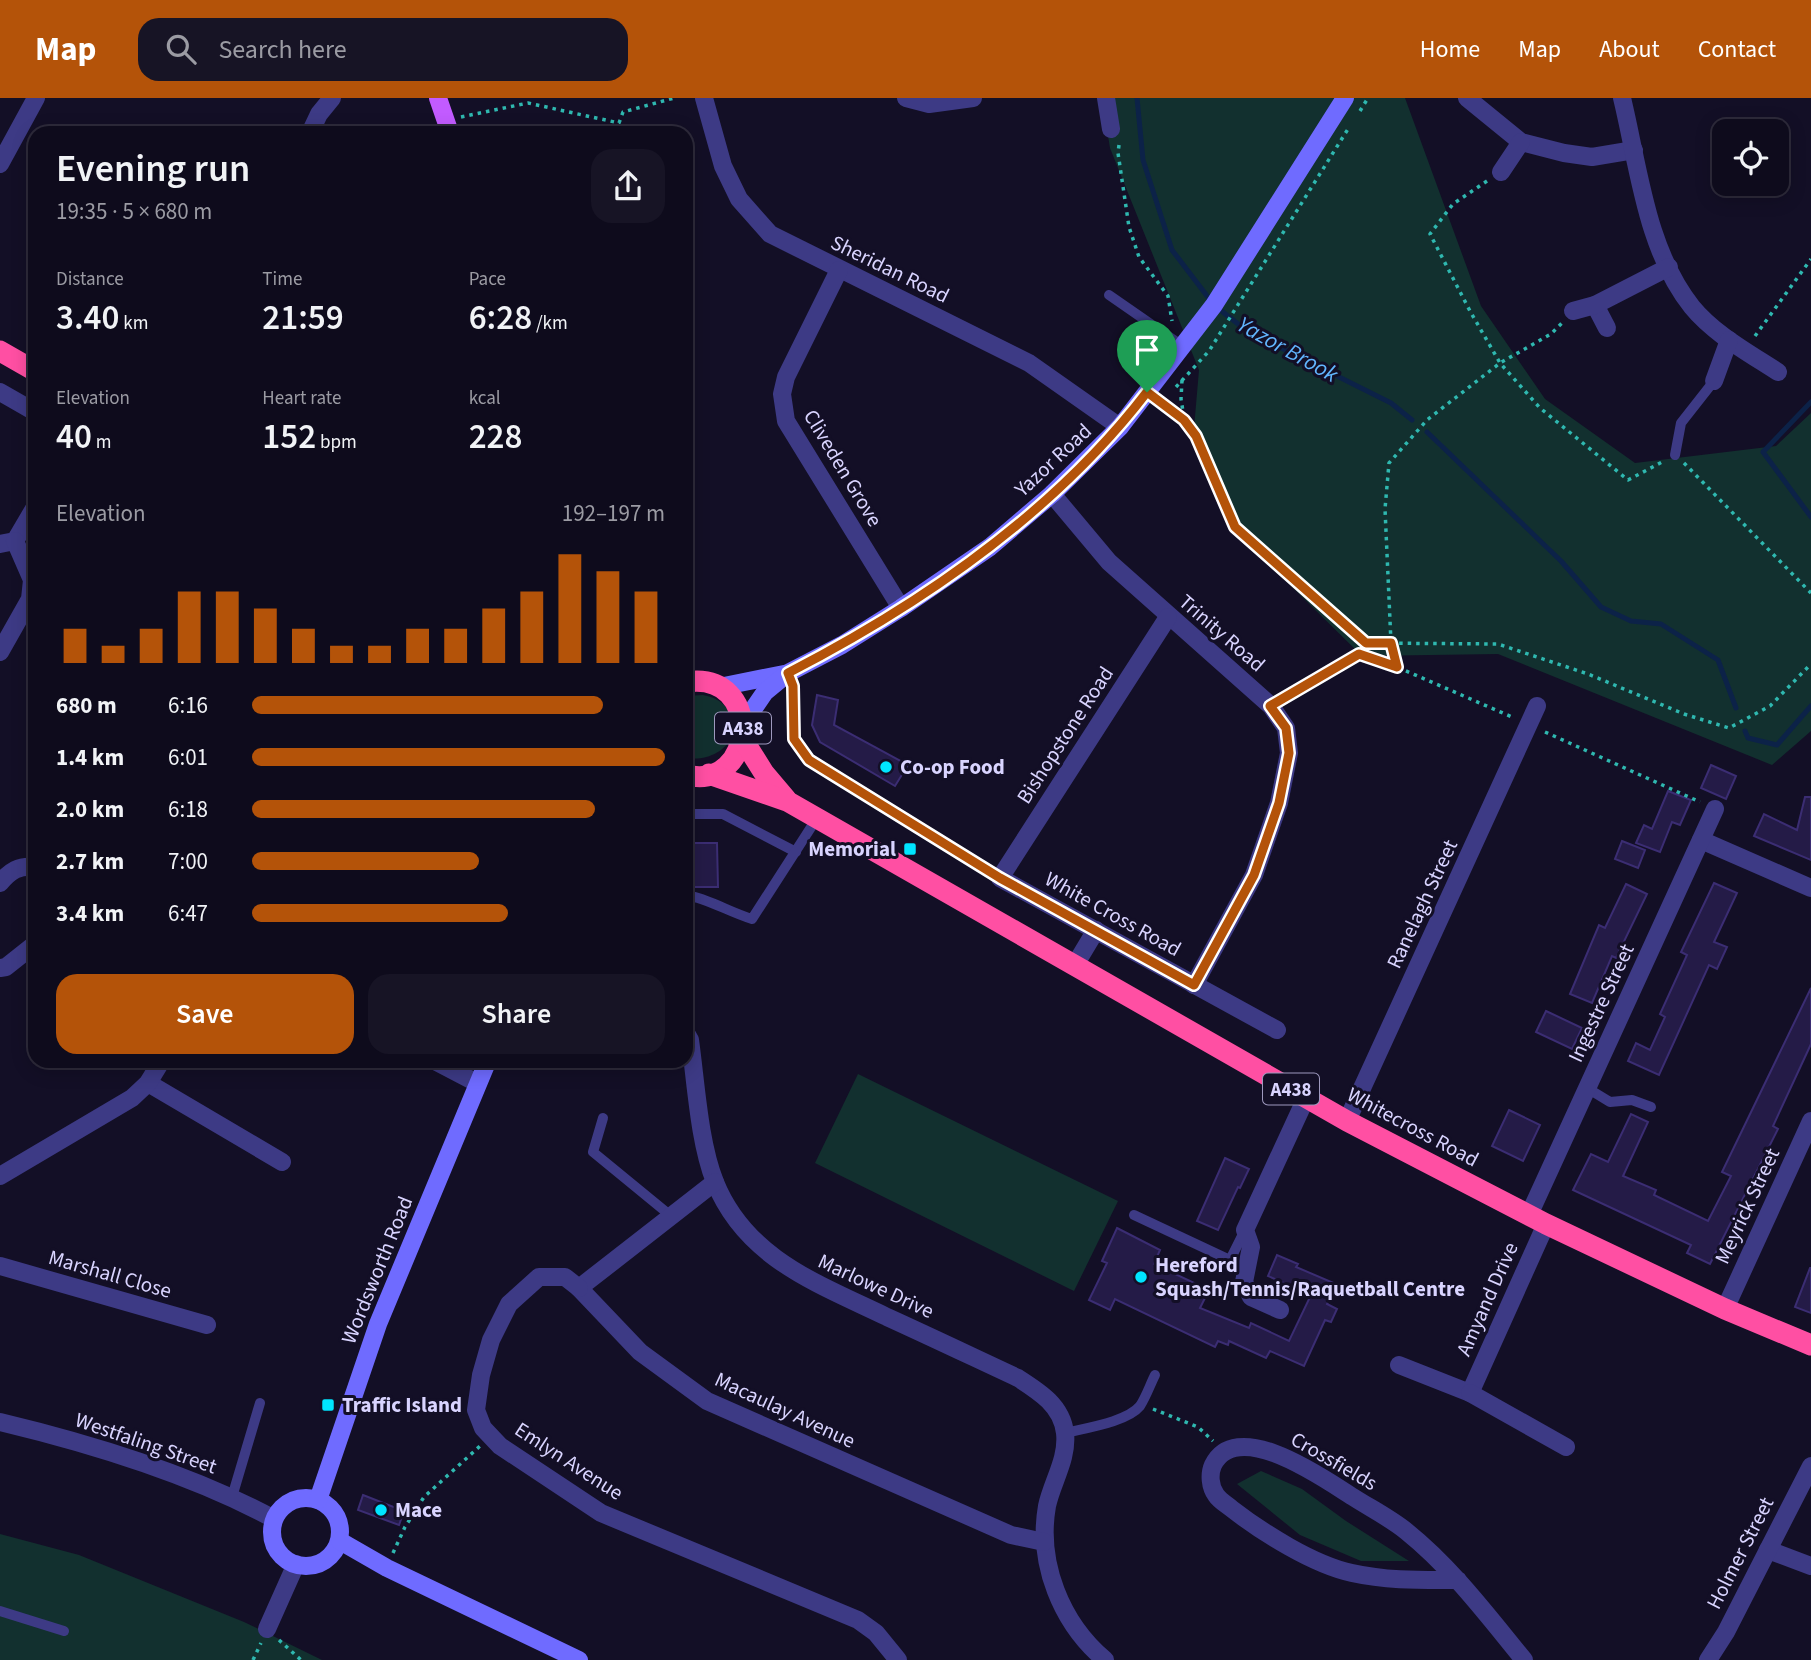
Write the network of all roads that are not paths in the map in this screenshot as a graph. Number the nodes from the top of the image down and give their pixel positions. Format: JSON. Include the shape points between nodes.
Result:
{"nodes":[{"id":1,"x":36,"y":98,"type":"edge"},
{"id":2,"x":332,"y":98,"type":"edge"},
{"id":3,"x":438,"y":98,"type":"edge"},
{"id":4,"x":704,"y":98,"type":"edge"},
{"id":5,"x":906,"y":98,"type":"edge"},
{"id":6,"x":973,"y":98,"type":"edge"},
{"id":7,"x":1106,"y":98,"type":"edge"},
{"id":8,"x":1345,"y":98,"type":"edge"},
{"id":9,"x":1467,"y":98,"type":"edge"},
{"id":10,"x":1622,"y":98,"type":"edge"},
{"id":11,"x":313,"y":126,"type":"edge"},
{"id":12,"x":448,"y":126,"type":"edge"},
{"id":13,"x":1115,"y":135,"type":"road end"},
{"id":14,"x":1521,"y":142,"type":"junction"},
{"id":15,"x":1634,"y":150,"type":"junction"},
{"id":16,"x":0,"y":164,"type":"edge"},
{"id":17,"x":1501,"y":172,"type":"road end"},
{"id":18,"x":1669,"y":267,"type":"junction"},
{"id":19,"x":839,"y":270,"type":"junction"},
{"id":20,"x":1109,"y":295,"type":"dead end"},
{"id":21,"x":1595,"y":305,"type":"junction"},
{"id":22,"x":1573,"y":312,"type":"road end"},
{"id":23,"x":1607,"y":328,"type":"dead end"},
{"id":24,"x":1179,"y":342,"type":"junction"},
{"id":25,"x":1737,"y":345,"type":"junction"},
{"id":26,"x":0,"y":351,"type":"edge"},
{"id":27,"x":28,"y":367,"type":"edge"},
{"id":28,"x":1778,"y":372,"type":"dead end"},
{"id":29,"x":1714,"y":381,"type":"joint"},
{"id":30,"x":0,"y":392,"type":"edge"},
{"id":31,"x":28,"y":408,"type":"edge"},
{"id":32,"x":1120,"y":427,"type":"junction"},
{"id":33,"x":1675,"y":455,"type":"road end"},
{"id":34,"x":1052,"y":494,"type":"junction"},
{"id":35,"x":28,"y":516,"type":"edge"},
{"id":36,"x":8,"y":543,"type":"edge"},
{"id":37,"x":28,"y":573,"type":"edge"},
{"id":38,"x":28,"y":603,"type":"edge"},
{"id":39,"x":901,"y":608,"type":"junction"},
{"id":40,"x":1168,"y":617,"type":"junction"},
{"id":41,"x":0,"y":652,"type":"edge"},
{"id":42,"x":788,"y":673,"type":"junction"},
{"id":43,"x":693,"y":681,"type":"edge"},
{"id":44,"x":719,"y":687,"type":"junction"},
{"id":45,"x":1537,"y":706,"type":"dead end"},
{"id":46,"x":743,"y":731,"type":"junction"},
{"id":47,"x":709,"y":774,"type":"junction"},
{"id":48,"x":693,"y":775,"type":"edge"},
{"id":49,"x":788,"y":801,"type":"junction"},
{"id":50,"x":1715,"y":809,"type":"road end"},
{"id":51,"x":693,"y":814,"type":"edge"},
{"id":52,"x":817,"y":818,"type":"junction"},
{"id":53,"x":1701,"y":840,"type":"junction"},
{"id":54,"x":796,"y":852,"type":"junction"},
{"id":55,"x":28,"y":866,"type":"edge"},
{"id":56,"x":1000,"y":878,"type":"junction"},
{"id":57,"x":0,"y":883,"type":"edge"},
{"id":58,"x":1811,"y":888,"type":"edge"},
{"id":59,"x":693,"y":896,"type":"edge"},
{"id":60,"x":1096,"y":930,"type":"junction"},
{"id":61,"x":28,"y":950,"type":"edge"},
{"id":62,"x":1075,"y":965,"type":"junction"},
{"id":63,"x":0,"y":968,"type":"edge"},
{"id":64,"x":1194,"y":985,"type":"junction"},
{"id":65,"x":1277,"y":1030,"type":"dead end"},
{"id":66,"x":693,"y":1060,"type":"edge"},
{"id":67,"x":157,"y":1068,"type":"edge"},
{"id":68,"x":448,"y":1068,"type":"edge"},
{"id":69,"x":484,"y":1068,"type":"edge"},
{"id":70,"x":148,"y":1083,"type":"junction"},
{"id":71,"x":477,"y":1083,"type":"junction"},
{"id":72,"x":1587,"y":1088,"type":"junction"},
{"id":73,"x":1306,"y":1098,"type":"junction"},
{"id":74,"x":1651,"y":1107,"type":"dead end"},
{"id":75,"x":603,"y":1118,"type":"dead end"},
{"id":76,"x":1347,"y":1121,"type":"junction"},
{"id":77,"x":1811,"y":1121,"type":"edge"},
{"id":78,"x":282,"y":1163,"type":"dead end"},
{"id":79,"x":0,"y":1176,"type":"edge"},
{"id":80,"x":715,"y":1182,"type":"junction"},
{"id":81,"x":1134,"y":1215,"type":"dead end"},
{"id":82,"x":671,"y":1216,"type":"junction"},
{"id":83,"x":1537,"y":1220,"type":"junction"},
{"id":84,"x":1245,"y":1230,"type":"junction"},
{"id":85,"x":0,"y":1266,"type":"edge"},
{"id":86,"x":579,"y":1288,"type":"junction"},
{"id":87,"x":1725,"y":1309,"type":"junction"},
{"id":88,"x":1280,"y":1310,"type":"dead end"},
{"id":89,"x":207,"y":1325,"type":"dead end"},
{"id":90,"x":1811,"y":1345,"type":"edge"},
{"id":91,"x":1399,"y":1365,"type":"dead end"},
{"id":92,"x":1155,"y":1375,"type":"dead end"},
{"id":93,"x":1470,"y":1393,"type":"junction"},
{"id":94,"x":260,"y":1403,"type":"dead end"},
{"id":95,"x":0,"y":1422,"type":"edge"},
{"id":96,"x":1065,"y":1433,"type":"junction"},
{"id":97,"x":1566,"y":1447,"type":"dead end"},
{"id":98,"x":1811,"y":1466,"type":"edge"},
{"id":99,"x":232,"y":1497,"type":"junction"},
{"id":100,"x":318,"y":1500,"type":"junction"},
{"id":101,"x":274,"y":1519,"type":"junction"},
{"id":102,"x":340,"y":1541,"type":"junction"},
{"id":103,"x":1044,"y":1542,"type":"junction"},
{"id":104,"x":1768,"y":1550,"type":"junction"},
{"id":105,"x":296,"y":1564,"type":"junction"},
{"id":106,"x":1811,"y":1566,"type":"edge"},
{"id":107,"x":1458,"y":1580,"type":"junction"},
{"id":108,"x":0,"y":1611,"type":"edge"},
{"id":109,"x":267,"y":1629,"type":"road end"},
{"id":110,"x":64,"y":1631,"type":"dead end"},
{"id":111,"x":579,"y":1660,"type":"edge"},
{"id":112,"x":898,"y":1660,"type":"edge"},
{"id":113,"x":1104,"y":1660,"type":"edge"},
{"id":114,"x":1524,"y":1660,"type":"edge"},
{"id":115,"x":1708,"y":1660,"type":"edge"}],
"edges":[{"from":1,"to":16,"type":"street"},
{"from":2,"to":11,"type":"street"},
{"from":3,"to":12,"type":"main road"},
{"from":4,"to":19,"type":"street","name":"Sheridan Road","via":[[723,166],[739,199],[770,234]]},
{"from":5,"to":6,"type":"street","via":[[929,104]]},
{"from":7,"to":13,"type":"street"},
{"from":8,"to":24,"type":"street","name":"Yazor Road","via":[[1214,305]]},
{"from":9,"to":14,"type":"street"},
{"from":10,"to":15,"type":"street"},
{"from":14,"to":15,"type":"street","via":[[1592,157]]},
{"from":14,"to":17,"type":"street"},
{"from":15,"to":18,"type":"street","via":[[1651,225]]},
{"from":18,"to":21,"type":"street"},
{"from":18,"to":25,"type":"street","via":[[1693,307]]},
{"from":19,"to":32,"type":"street","name":"Sheridan Road","via":[[1029,363]]},
{"from":19,"to":39,"type":"street","name":"Cliveden Grove","via":[[786,377],[782,394],[786,421]]},
{"from":20,"to":24,"type":"lane"},
{"from":21,"to":22,"type":"street"},
{"from":21,"to":23,"type":"street"},
{"from":24,"to":32,"type":"street","name":"Yazor Road","via":[[1154,397]]},
{"from":25,"to":28,"type":"street"},
{"from":25,"to":29,"type":"street"},
{"from":26,"to":27,"type":"highway"},
{"from":29,"to":33,"type":"lane","via":[[1681,423]]},
{"from":30,"to":31,"type":"street"},
{"from":32,"to":34,"type":"street","name":"Yazor Road"},
{"from":34,"to":39,"type":"street","name":"Yazor Road","via":[[990,547]]},
{"from":34,"to":40,"type":"street","name":"Trinity Road","via":[[1109,562]]},
{"from":35,"to":36,"type":"street"},
{"from":36,"to":37,"type":"street"},
{"from":38,"to":41,"type":"street"},
{"from":39,"to":42,"type":"street","name":"Yazor Road"},
{"from":40,"to":56,"type":"street","name":"Bishopstone Road"},
{"from":40,"to":64,"type":"street","name":"Trinity Road","via":[[1270,706],[1286,728],[1289,753],[1279,803],[1254,875]]},
{"from":42,"to":44,"type":"street","name":"Yazor Road"},
{"from":42,"to":46,"type":"street","name":"Yazor Road","via":[[765,692]]},
{"from":42,"to":56,"type":"lane","via":[[793,686],[794,739],[809,760]]},
{"from":43,"to":44,"type":"highway","number":"A438"},
{"from":44,"to":46,"type":"highway","number":"A438","via":[[736,702]]},
{"from":45,"to":76,"type":"street","name":"Ranelagh Street"},
{"from":46,"to":47,"type":"highway","number":"A438","via":[[730,761]]},
{"from":46,"to":49,"type":"highway","name":"Whitecross Road","number":"A438","via":[[764,773]]},
{"from":47,"to":48,"type":"highway","number":"A438"},
{"from":47,"to":49,"type":"highway","name":"Whitecross Road","number":"A438"},
{"from":49,"to":52,"type":"highway","name":"Whitecross Road","number":"A438"},
{"from":50,"to":53,"type":"street","name":"Ingestre Street"},
{"from":51,"to":54,"type":"lane","via":[[723,814]]},
{"from":52,"to":54,"type":"lane"},
{"from":52,"to":62,"type":"highway","name":"Whitecross Road","number":"A438"},
{"from":53,"to":58,"type":"street"},
{"from":53,"to":72,"type":"street","name":"Ingestre Street"},
{"from":54,"to":59,"type":"lane","via":[[752,919]]},
{"from":55,"to":57,"type":"street","via":[[11,870]]},
{"from":56,"to":60,"type":"street","name":"White Cross Road"},
{"from":60,"to":62,"type":"street"},
{"from":60,"to":64,"type":"street","name":"White Cross Road"},
{"from":61,"to":63,"type":"street"},
{"from":62,"to":73,"type":"highway","name":"Whitecross Road","number":"A438"},
{"from":64,"to":65,"type":"street","name":"White Cross Road"},
{"from":66,"to":80,"type":"street","name":"Marlowe Drive"},
{"from":67,"to":70,"type":"street"},
{"from":68,"to":71,"type":"street"},
{"from":69,"to":71,"type":"street","name":"Wordsworth Road"},
{"from":70,"to":78,"type":"street"},
{"from":70,"to":79,"type":"street","via":[[132,1098]]},
{"from":71,"to":100,"type":"street","name":"Wordsworth Road","via":[[378,1324]]},
{"from":72,"to":74,"type":"lane","via":[[1610,1102],[1632,1100]]},
{"from":72,"to":83,"type":"street","name":"Ingestre Street"},
{"from":73,"to":76,"type":"highway","name":"Whitecross Road","number":"A438"},
{"from":73,"to":84,"type":"street"},
{"from":75,"to":82,"type":"lane","via":[[593,1152]]},
{"from":76,"to":83,"type":"highway","name":"Whitecross Road","number":"A438"},
{"from":77,"to":87,"type":"street","name":"Meyrick Street"},
{"from":80,"to":82,"type":"street"},
{"from":80,"to":96,"type":"street","name":"Marlowe Drive","via":[[734,1217],[758,1244],[795,1273],[1018,1378],[1055,1407]]},
{"from":81,"to":84,"type":"lane","via":[[1230,1260]]},
{"from":82,"to":86,"type":"street"},
{"from":83,"to":87,"type":"highway","name":"Whitecross Road","number":"A438"},
{"from":83,"to":93,"type":"street","name":"Amyand Drive"},
{"from":84,"to":88,"type":"street","via":[[1251,1247],[1244,1282],[1251,1297]]},
{"from":85,"to":89,"type":"street","name":"Marshall Close"},
{"from":86,"to":103,"type":"street","name":"Macaulay Avenue","via":[[640,1352],[707,1401],[1011,1535]]},
{"from":86,"to":112,"type":"street","name":"Emlyn Avenue","via":[[565,1278],[539,1277],[509,1304],[491,1340],[481,1375],[476,1410],[483,1428],[500,1446],[601,1513],[858,1620],[876,1633]]},
{"from":87,"to":90,"type":"highway","name":"Whitecross Road","number":"A438"},
{"from":91,"to":93,"type":"street"},
{"from":92,"to":96,"type":"lane","via":[[1133,1412]]},
{"from":93,"to":97,"type":"street"},
{"from":94,"to":99,"type":"lane"},
{"from":95,"to":99,"type":"street","name":"Westfaling Street","via":[[128,1459]]},
{"from":96,"to":103,"type":"street","via":[[1063,1458],[1047,1505]]},
{"from":98,"to":104,"type":"street","name":"Holmer Street"},
{"from":99,"to":101,"type":"street","name":"Westfaling Street"},
{"from":100,"to":101,"type":"street","via":[[290,1502]]},
{"from":100,"to":102,"type":"street","via":[[337,1516]]},
{"from":101,"to":105,"type":"street","via":[[276,1548]]},
{"from":102,"to":105,"type":"street","via":[[326,1560],[315,1565]]},
{"from":102,"to":111,"type":"street"},
{"from":103,"to":113,"type":"street","via":[[1057,1595],[1079,1633]]},
{"from":104,"to":106,"type":"street"},
{"from":104,"to":115,"type":"street","name":"Holmer Street"},
{"from":105,"to":109,"type":"street"},
{"from":107,"to":107,"type":"street","name":"Crossfields","via":[[1395,1580],[1349,1573],[1301,1553],[1252,1525],[1216,1495],[1210,1480],[1213,1464],[1240,1447],[1272,1451],[1303,1465],[1406,1530]]},
{"from":107,"to":114,"type":"street","name":"Crossfields"},
{"from":108,"to":110,"type":"lane"}]}
